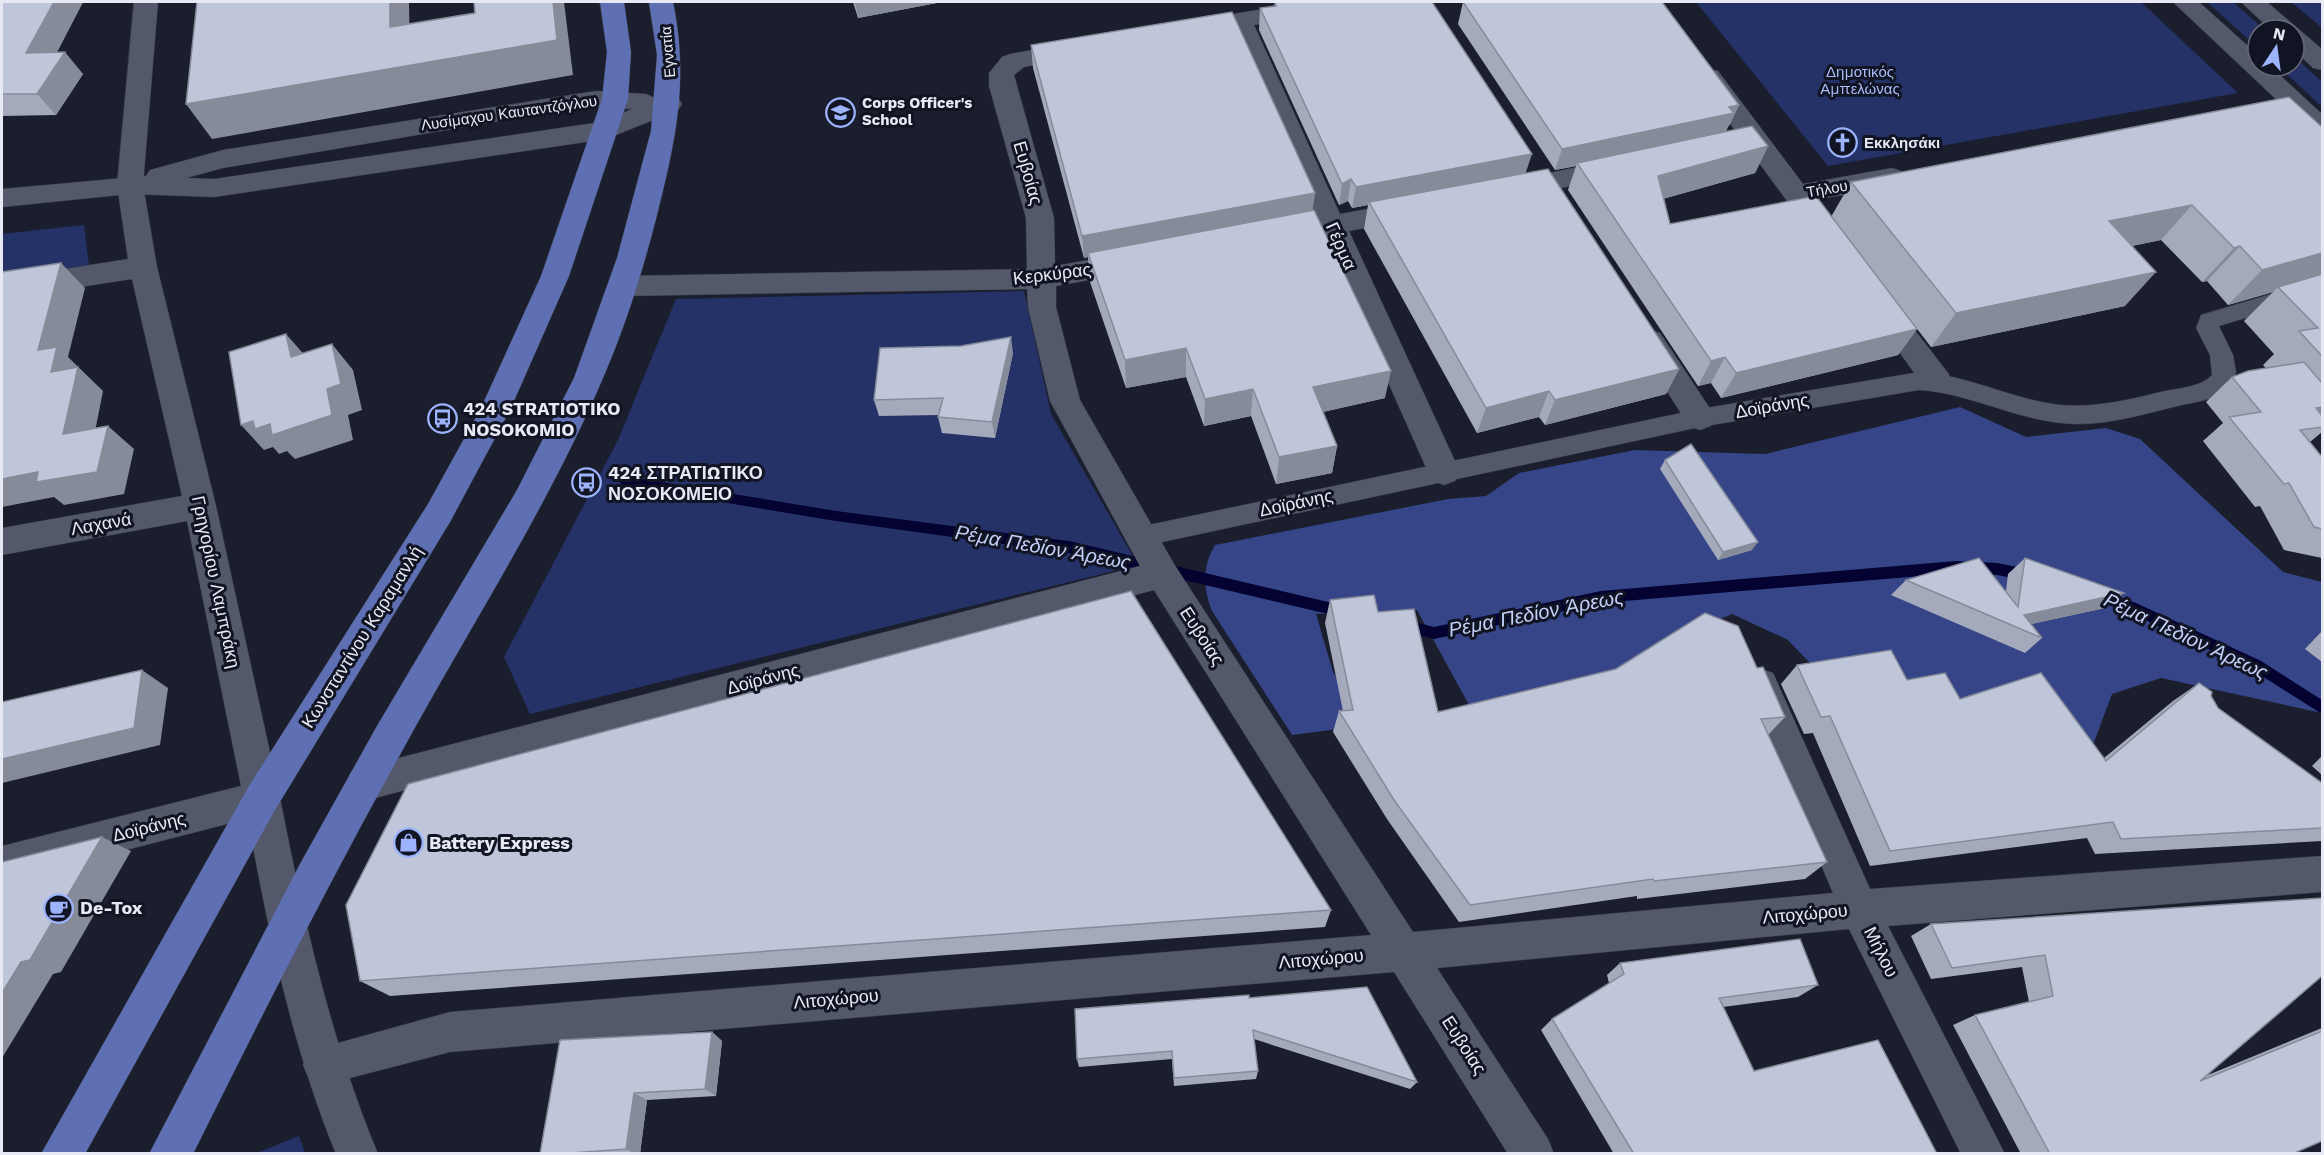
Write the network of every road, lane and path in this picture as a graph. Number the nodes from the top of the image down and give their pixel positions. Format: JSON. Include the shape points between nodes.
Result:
{"nodes":[{"id":1,"x":146,"y":2,"type":"edge"},
{"id":2,"x":612,"y":2,"type":"edge"},
{"id":3,"x":661,"y":2,"type":"edge"},
{"id":4,"x":1343,"y":2,"type":"edge"},
{"id":5,"x":2185,"y":2,"type":"edge"},
{"id":6,"x":2253,"y":2,"type":"edge"},
{"id":7,"x":2272,"y":18,"type":"edge"},
{"id":8,"x":1239,"y":20,"type":"junction"},
{"id":9,"x":1170,"y":33,"type":"edge"},
{"id":10,"x":1100,"y":45,"type":"edge"},
{"id":11,"x":2306,"y":48,"type":"edge"},
{"id":12,"x":1693,"y":56,"type":"edge"},
{"id":13,"x":2322,"y":62,"type":"edge"},
{"id":14,"x":615,"y":99,"type":"junction"},
{"id":15,"x":669,"y":104,"type":"junction"},
{"id":16,"x":2322,"y":128,"type":"edge"},
{"id":17,"x":606,"y":130,"type":"junction"},
{"id":18,"x":1640,"y":163,"type":"edge"},
{"id":19,"x":1912,"y":173,"type":"edge"},
{"id":20,"x":130,"y":185,"type":"junction"},
{"id":21,"x":1491,"y":194,"type":"edge"},
{"id":22,"x":1797,"y":194,"type":"junction"},
{"id":23,"x":2,"y":198,"type":"edge"},
{"id":24,"x":1434,"y":205,"type":"edge"},
{"id":25,"x":1332,"y":225,"type":"junction"},
{"id":26,"x":1251,"y":240,"type":"edge"},
{"id":27,"x":1158,"y":257,"type":"edge"},
{"id":28,"x":1846,"y":259,"type":"edge"},
{"id":29,"x":143,"y":267,"type":"junction"},
{"id":30,"x":1041,"y":279,"type":"junction"},
{"id":31,"x":624,"y":286,"type":"junction"},
{"id":32,"x":1867,"y":287,"type":"edge"},
{"id":33,"x":2322,"y":287,"type":"edge"},
{"id":34,"x":2,"y":289,"type":"edge"},
{"id":35,"x":1636,"y":320,"type":"edge"},
{"id":36,"x":1936,"y":381,"type":"junction"},
{"id":37,"x":1700,"y":418,"type":"junction"},
{"id":38,"x":1444,"y":472,"type":"junction"},
{"id":39,"x":200,"y":506,"type":"junction"},
{"id":40,"x":1141,"y":539,"type":"junction"},
{"id":41,"x":2,"y":542,"type":"edge"},
{"id":42,"x":1162,"y":574,"type":"junction"},
{"id":43,"x":1750,"y":657,"type":"edge"},
{"id":44,"x":364,"y":784,"type":"junction"},
{"id":45,"x":262,"y":798,"type":"junction"},
{"id":46,"x":2,"y":864,"type":"edge"},
{"id":47,"x":2322,"y":874,"type":"edge"},
{"id":48,"x":1859,"y":909,"type":"junction"},
{"id":49,"x":287,"y":929,"type":"junction"},
{"id":50,"x":1404,"y":952,"type":"junction"},
{"id":51,"x":323,"y":1065,"type":"junction"},
{"id":52,"x":62,"y":1153,"type":"edge"},
{"id":53,"x":170,"y":1154,"type":"edge"},
{"id":54,"x":357,"y":1154,"type":"edge"},
{"id":55,"x":1533,"y":1154,"type":"edge"},
{"id":56,"x":1984,"y":1154,"type":"edge"}],
"edges":[{"from":1,"to":20,"type":"street","name":"Γρηγορίου Λαμπράκη"},
{"from":2,"to":14,"type":"main road","via":[[619,52]]},
{"from":3,"to":15,"type":"main road","name":"Εγνατία","via":[[670,50]]},
{"from":4,"to":8,"type":"street"},
{"from":5,"to":16,"type":"street"},
{"from":6,"to":7,"type":"street"},
{"from":8,"to":9,"type":"street"},
{"from":8,"to":25,"type":"street","name":"Γέρμα"},
{"from":10,"to":30,"type":"street","name":"Ευβοίας","via":[[1019,60],[1001,73],[1040,218]]},
{"from":11,"to":13,"type":"street"},
{"from":12,"to":22,"type":"street","via":[[1743,141]]},
{"from":14,"to":15,"type":"street","name":"Λυσίμαχου Καυταντζόγλου"},
{"from":14,"to":17,"type":"main road","name":"Κωνσταντίνου Καραμανλή"},
{"from":14,"to":20,"type":"street","name":"Λυσίμαχου Καυταντζόγλου","via":[[558,103],[223,159]]},
{"from":15,"to":17,"type":"street","name":"Λυσίμαχου Καυταντζόγλου"},
{"from":15,"to":31,"type":"main road"},
{"from":17,"to":20,"type":"street","name":"Λυσίμαχου Καυταντζόγλου","via":[[214,188]]},
{"from":17,"to":45,"type":"main road","name":"Κωνσταντίνου Καραμανλή","via":[[555,276],[481,438],[439,513]]},
{"from":18,"to":21,"type":"street"},
{"from":19,"to":22,"type":"street","name":"Τήλου"},
{"from":20,"to":23,"type":"street","name":"Λυσίμαχου Καυταντζόγλου"},
{"from":20,"to":29,"type":"street","name":"Γρηγορίου Λαμπράκη"},
{"from":22,"to":28,"type":"street"},
{"from":24,"to":25,"type":"street"},
{"from":25,"to":26,"type":"street"},
{"from":25,"to":38,"type":"street","name":"Γέρμα"},
{"from":27,"to":30,"type":"street","name":"Κερκύρας"},
{"from":29,"to":34,"type":"street"},
{"from":29,"to":39,"type":"street","name":"Γρηγορίου Λαμπράκη"},
{"from":30,"to":31,"type":"street","name":"Κερκύρας"},
{"from":30,"to":40,"type":"street","name":"Ευβοίας","via":[[1042,307],[1065,401]]},
{"from":31,"to":44,"type":"main road","via":[[596,360],[552,453],[501,550]]},
{"from":32,"to":36,"type":"street"},
{"from":33,"to":36,"type":"lane","name":"Δοϊράνης","via":[[2209,321],[2207,328],[2226,373],[2223,381],[2206,391],[2074,416]]},
{"from":35,"to":37,"type":"street"},
{"from":36,"to":37,"type":"lane","name":"Δοϊράνης"},
{"from":37,"to":38,"type":"lane","name":"Δοϊράνης"},
{"from":38,"to":40,"type":"lane","name":"Δοϊράνης"},
{"from":39,"to":41,"type":"street","name":"Λαχανά"},
{"from":39,"to":45,"type":"street","name":"Γρηγορίου Λαμπράκη"},
{"from":40,"to":42,"type":"street","name":"Ευβοίας"},
{"from":42,"to":44,"type":"street","name":"Δοϊράνης"},
{"from":42,"to":50,"type":"street","name":"Ευβοίας"},
{"from":43,"to":48,"type":"street","name":"Μήλου"},
{"from":44,"to":49,"type":"main road"},
{"from":45,"to":46,"type":"street","name":"Δοϊράνης"},
{"from":45,"to":49,"type":"street","name":"Γρηγορίου Λαμπράκη"},
{"from":45,"to":52,"type":"main road","name":"Κωνσταντίνου Καραμανλή"},
{"from":47,"to":48,"type":"street","name":"Λιτοχώρου"},
{"from":48,"to":50,"type":"street","name":"Λιτοχώρου"},
{"from":48,"to":56,"type":"street","name":"Μήλου"},
{"from":49,"to":51,"type":"street","name":"Γρηγορίου Λαμπράκη"},
{"from":49,"to":53,"type":"main road"},
{"from":50,"to":51,"type":"street","name":"Λιτοχώρου","via":[[450,1032]]},
{"from":50,"to":55,"type":"street","name":"Ευβοίας"},
{"from":51,"to":54,"type":"street","name":"Γρηγορίου Λαμπράκη"}]}
